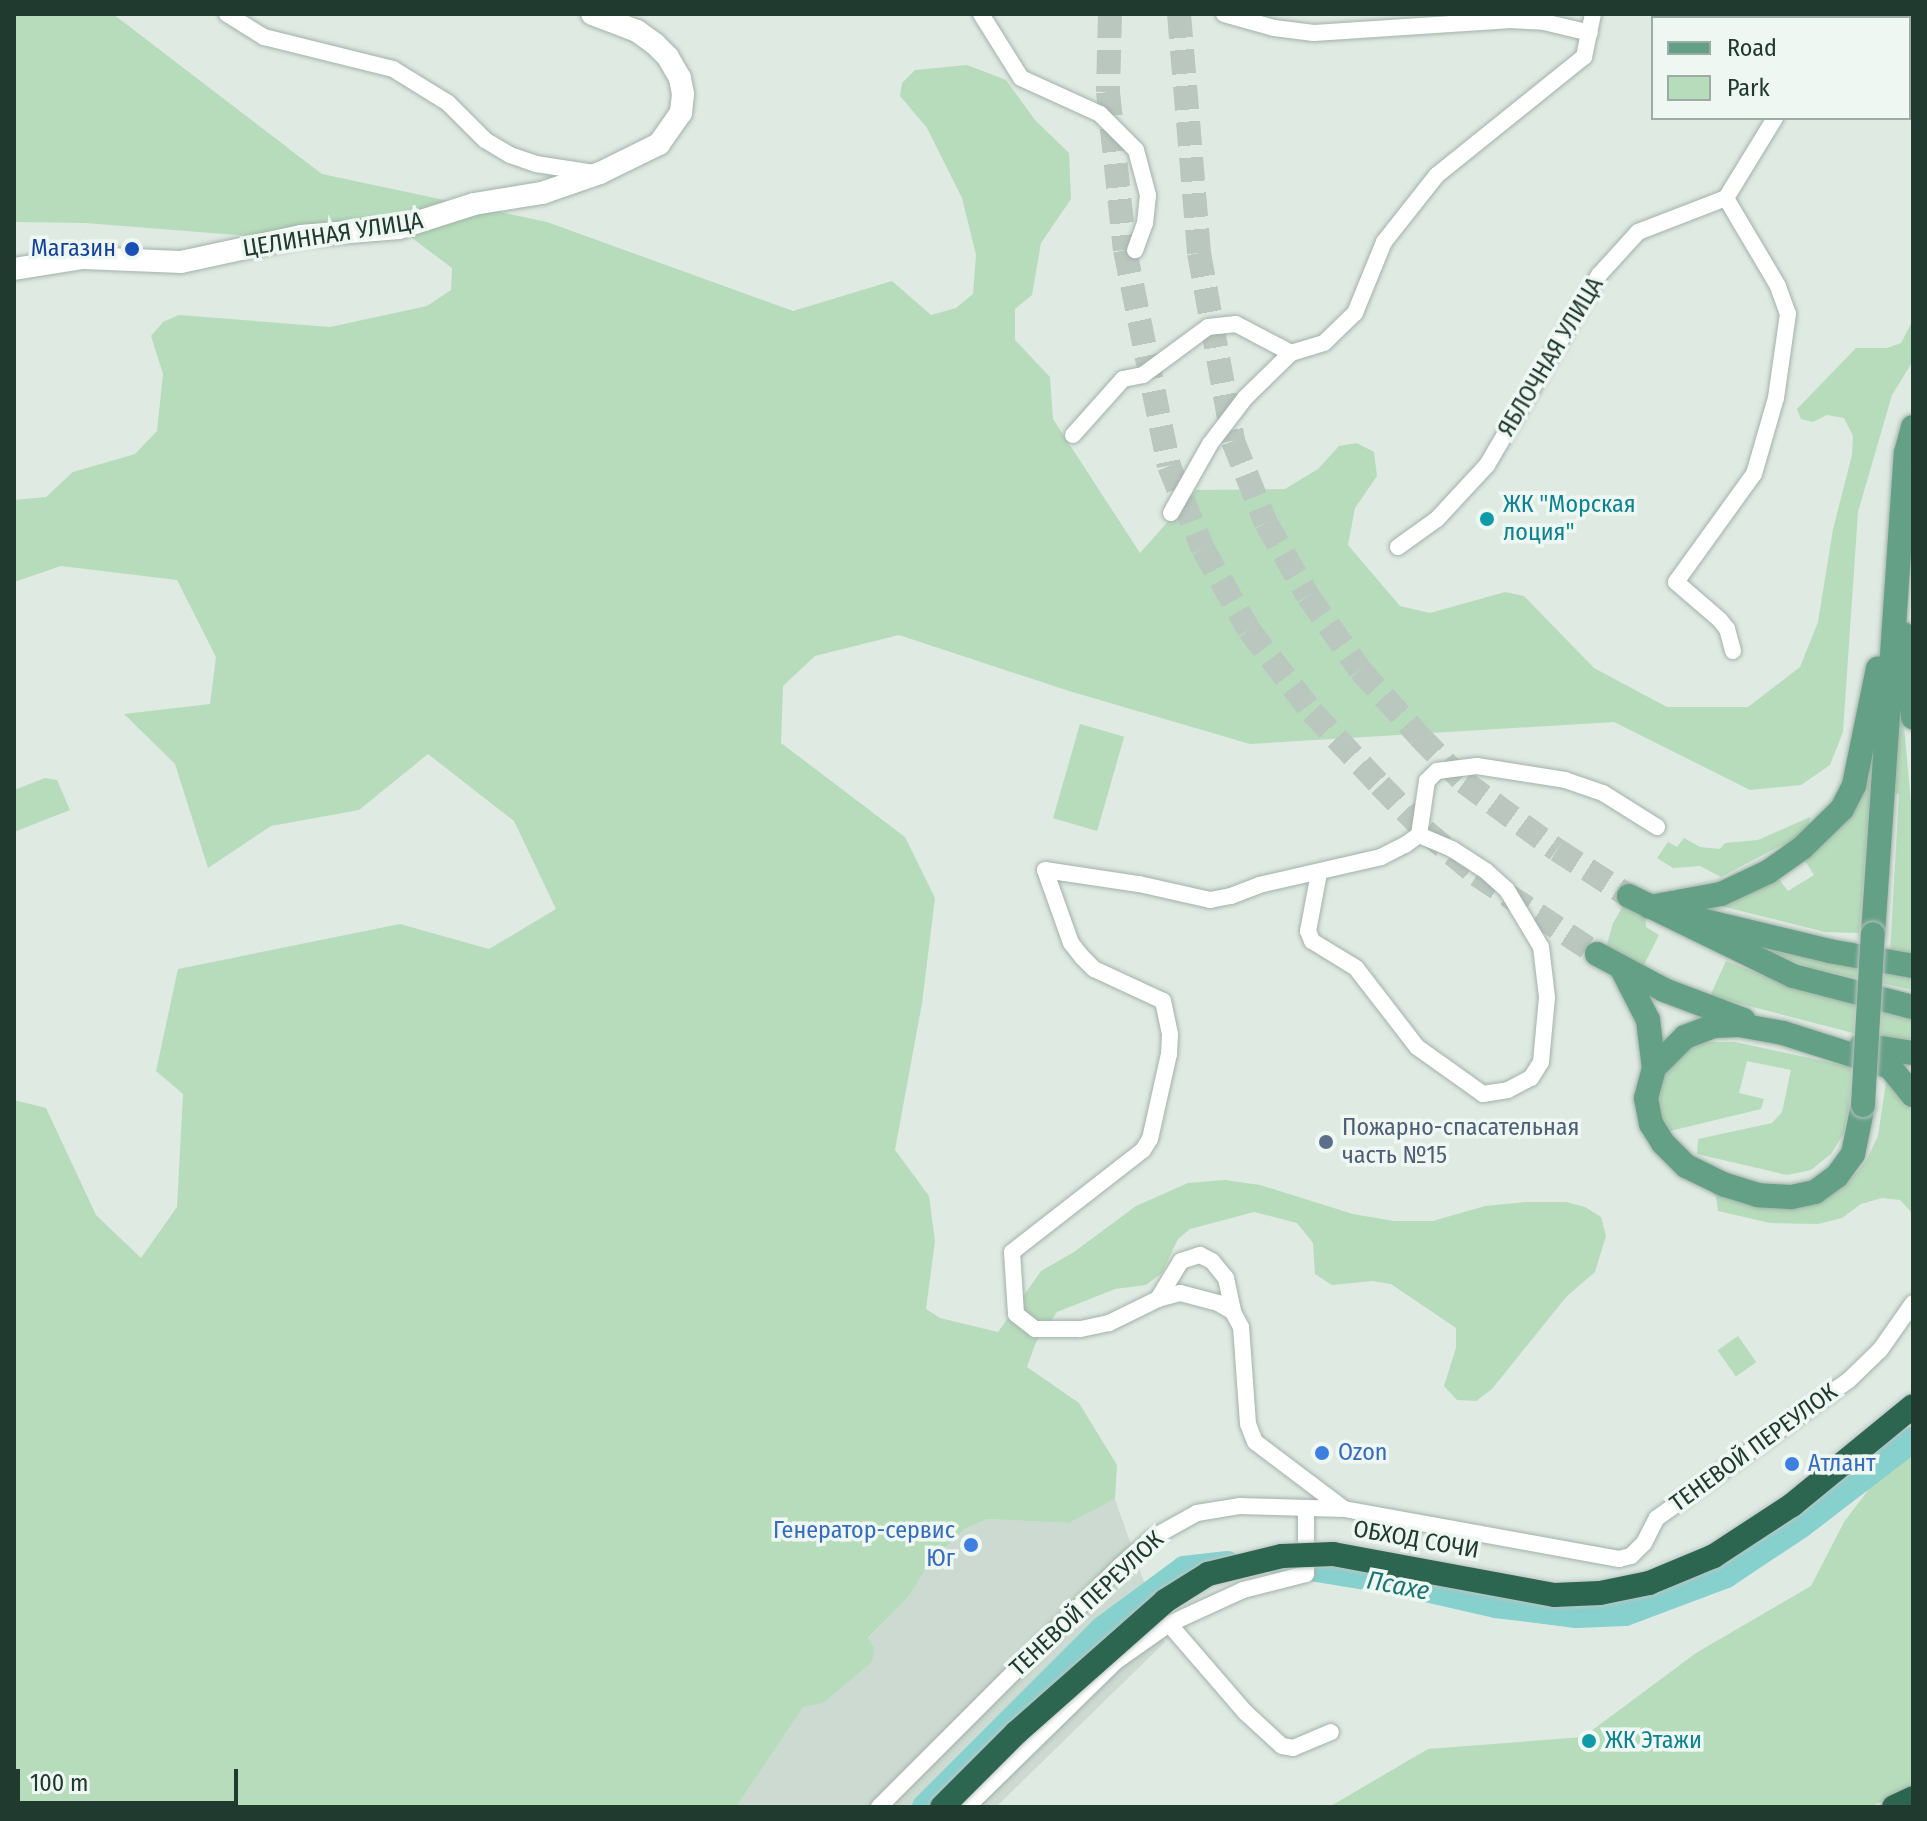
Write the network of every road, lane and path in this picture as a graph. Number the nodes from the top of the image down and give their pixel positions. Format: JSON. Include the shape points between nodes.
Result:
{"nodes":[{"id":1,"x":227,"y":14,"type":"edge"},
{"id":2,"x":592,"y":14,"type":"edge"},
{"id":3,"x":981,"y":14,"type":"edge"},
{"id":4,"x":1224,"y":14,"type":"edge"},
{"id":5,"x":1593,"y":14,"type":"edge"},
{"id":6,"x":1590,"y":33,"type":"junction"},
{"id":7,"x":1774,"y":120,"type":"edge"},
{"id":8,"x":600,"y":173,"type":"junction"},
{"id":9,"x":1726,"y":198,"type":"junction"},
{"id":10,"x":1135,"y":250,"type":"dead end"},
{"id":11,"x":14,"y":269,"type":"edge"},
{"id":12,"x":1291,"y":353,"type":"junction"},
{"id":13,"x":1913,"y":427,"type":"edge"},
{"id":14,"x":1073,"y":435,"type":"dead end"},
{"id":15,"x":1171,"y":513,"type":"dead end"},
{"id":16,"x":1398,"y":547,"type":"dead end"},
{"id":17,"x":1896,"y":576,"type":"junction"},
{"id":18,"x":1733,"y":651,"type":"dead end"},
{"id":19,"x":1913,"y":717,"type":"edge"},
{"id":20,"x":1657,"y":827,"type":"dead end"},
{"id":21,"x":1419,"y":835,"type":"junction"},
{"id":22,"x":1319,"y":873,"type":"junction"},
{"id":23,"x":1640,"y":902,"type":"junction"},
{"id":24,"x":1597,"y":954,"type":"tunnel mouth"},
{"id":25,"x":1913,"y":966,"type":"edge"},
{"id":26,"x":1622,"y":968,"type":"junction"},
{"id":27,"x":1913,"y":1007,"type":"edge"},
{"id":28,"x":1783,"y":1033,"type":"junction"},
{"id":29,"x":1913,"y":1053,"type":"edge"},
{"id":30,"x":1654,"y":1068,"type":"junction"},
{"id":31,"x":1913,"y":1095,"type":"edge"},
{"id":32,"x":1158,"y":1299,"type":"junction"},
{"id":33,"x":1913,"y":1303,"type":"edge"},
{"id":34,"x":1233,"y":1312,"type":"junction"},
{"id":35,"x":1913,"y":1406,"type":"edge"},
{"id":36,"x":1306,"y":1508,"type":"junction"},
{"id":37,"x":1344,"y":1509,"type":"junction"},
{"id":38,"x":1169,"y":1624,"type":"junction"},
{"id":39,"x":1331,"y":1732,"type":"dead end"},
{"id":40,"x":1913,"y":1798,"type":"edge"},
{"id":41,"x":879,"y":1807,"type":"edge"},
{"id":42,"x":942,"y":1807,"type":"edge"},
{"id":43,"x":967,"y":1807,"type":"edge"},
{"id":44,"x":1894,"y":1807,"type":"edge"}],
"edges":[{"from":1,"to":8,"type":"street","via":[[264,37],[393,69],[448,103],[485,140],[510,155]]},
{"from":2,"to":8,"type":"street","name":"ЦЕЛИННАЯ УЛИЦА","via":[[655,44],[674,67],[683,94],[681,113],[659,144]]},
{"from":3,"to":10,"type":"street","via":[[1021,78],[1100,114],[1136,150],[1148,195]]},
{"from":4,"to":6,"type":"street","via":[[1314,33],[1508,20]]},
{"from":5,"to":6,"type":"street"},
{"from":6,"to":12,"type":"street","via":[[1584,57],[1437,175],[1384,242],[1355,313],[1324,343]]},
{"from":7,"to":9,"type":"street"},
{"from":8,"to":11,"type":"street","name":"ЦЕЛИННАЯ УЛИЦА","via":[[399,228],[301,236],[181,262],[83,258]]},
{"from":9,"to":16,"type":"street","name":"ЯБЛОЧНАЯ УЛИЦА","via":[[1638,232],[1599,275],[1487,465],[1437,519]]},
{"from":9,"to":18,"type":"street","via":[[1778,286],[1788,314],[1776,398],[1754,474],[1676,582],[1720,620]]},
{"from":12,"to":14,"type":"street","via":[[1236,324],[1208,327],[1143,375],[1123,379]]},
{"from":12,"to":15,"type":"street","via":[[1245,398],[1210,444]]},
{"from":13,"to":17,"type":"main road","via":[[1906,453]]},
{"from":17,"to":19,"type":"main road"},
{"from":17,"to":23,"type":"main road","via":[[1854,785],[1842,809],[1768,872],[1721,894]]},
{"from":17,"to":30,"type":"main road","bridge":true,"via":[[1863,1105],[1853,1154],[1837,1176],[1815,1192],[1758,1195],[1725,1185],[1686,1166],[1651,1124],[1646,1098]]},
{"from":20,"to":21,"type":"street","via":[[1603,793],[1565,780],[1477,766],[1437,771],[1427,781]]},
{"from":21,"to":22,"type":"street","via":[[1381,857]]},
{"from":21,"to":22,"type":"street","via":[[1452,849],[1507,890],[1541,947],[1547,997],[1541,1062],[1531,1078],[1508,1090],[1483,1094],[1417,1047],[1356,968],[1312,941],[1308,931]]},
{"from":22,"to":32,"type":"street","via":[[1210,900],[1045,870],[1071,943],[1082,957],[1094,969],[1163,1001],[1169,1054],[1143,1150],[1012,1252],[1016,1314],[1035,1329],[1080,1329],[1109,1323]]},
{"from":23,"to":25,"type":"main road","via":[[1829,951]]},
{"from":23,"to":27,"type":"main road","via":[[1793,976]]},
{"from":24,"to":26,"type":"main road"},
{"from":26,"to":28,"type":"main road","via":[[1664,990]]},
{"from":26,"to":30,"type":"main road","via":[[1648,1020]]},
{"from":28,"to":29,"type":"main road"},
{"from":28,"to":30,"type":"main road","via":[[1713,1026],[1685,1037]]},
{"from":28,"to":31,"type":"main road","via":[[1890,1067]]},
{"from":32,"to":34,"type":"street","via":[[1180,1293]]},
{"from":32,"to":34,"type":"street","name":"ТЕНЕВОЙ ПЕРЕУЛОК","via":[[1181,1261],[1200,1255],[1226,1278]]},
{"from":33,"to":37,"type":"street","name":"ТЕНЕВОЙ ПЕРЕУЛОК","via":[[1880,1350],[1849,1380],[1657,1518],[1631,1556],[1619,1559]]},
{"from":34,"to":37,"type":"street","name":"ТЕНЕВОЙ ПЕРЕУЛОК","via":[[1241,1327],[1248,1424],[1255,1442]]},
{"from":35,"to":42,"type":"highway","name":"ОБХОД СОЧИ","bridge":true,"via":[[1792,1505],[1714,1556],[1649,1583],[1554,1595],[1333,1554],[1282,1556],[1208,1574],[1165,1601],[1016,1733]]},
{"from":36,"to":37,"type":"street","name":"ТЕНЕВОЙ ПЕРЕУЛОК"},
{"from":36,"to":38,"type":"street","via":[[1306,1574],[1243,1590]]},
{"from":36,"to":41,"type":"street","name":"ТЕНЕВОЙ ПЕРЕУЛОК","via":[[1240,1506],[1197,1513],[1152,1538]]},
{"from":38,"to":39,"type":"street","via":[[1245,1712],[1282,1746],[1293,1748]]},
{"from":38,"to":43,"type":"street","via":[[1115,1662]]},
{"from":40,"to":44,"type":"highway"}]}
